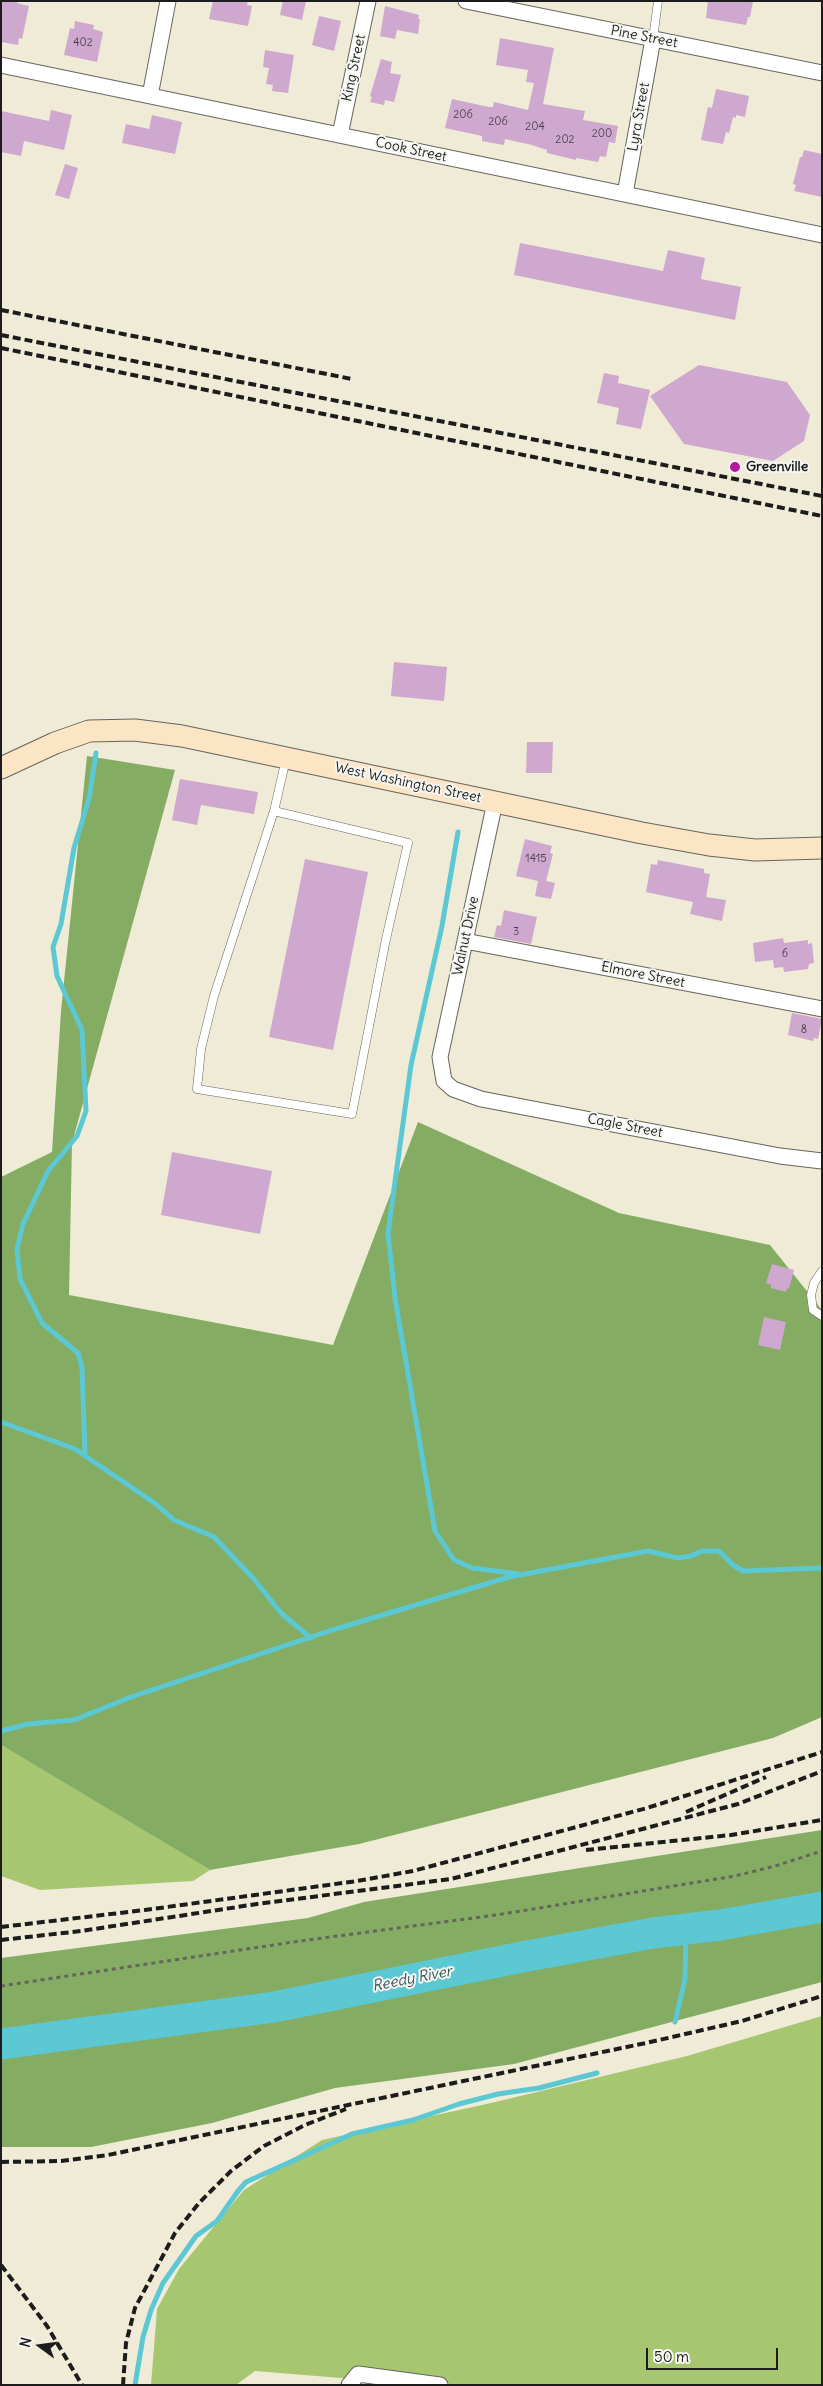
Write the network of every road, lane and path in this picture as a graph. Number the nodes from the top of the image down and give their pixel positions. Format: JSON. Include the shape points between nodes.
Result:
{"nodes":[{"id":1,"x":168,"y":1,"type":"edge"},
{"id":2,"x":368,"y":1,"type":"edge"},
{"id":3,"x":466,"y":1,"type":"edge"},
{"id":4,"x":658,"y":1,"type":"edge"},
{"id":5,"x":653,"y":39,"type":"junction"},
{"id":6,"x":1,"y":65,"type":"edge"},
{"id":7,"x":822,"y":73,"type":"edge"},
{"id":8,"x":150,"y":96,"type":"junction"},
{"id":9,"x":340,"y":135,"type":"junction"},
{"id":10,"x":625,"y":194,"type":"junction"},
{"id":11,"x":822,"y":235,"type":"edge"},
{"id":12,"x":286,"y":757,"type":"junction"},
{"id":13,"x":1,"y":768,"type":"edge"},
{"id":14,"x":495,"y":802,"type":"junction"},
{"id":15,"x":274,"y":811,"type":"junction"},
{"id":16,"x":821,"y":852,"type":"edge"},
{"id":17,"x":465,"y":940,"type":"junction"},
{"id":18,"x":822,"y":1008,"type":"edge"},
{"id":19,"x":442,"y":1070,"type":"joint"},
{"id":20,"x":822,"y":1161,"type":"edge"},
{"id":21,"x":822,"y":1271,"type":"edge"},
{"id":22,"x":822,"y":1316,"type":"edge"},
{"id":23,"x":822,"y":1852,"type":"edge"},
{"id":24,"x":1,"y":1986,"type":"edge"},
{"id":25,"x":354,"y":2380,"type":"edge"},
{"id":26,"x":440,"y":2385,"type":"edge"}],
"edges":[{"from":1,"to":8,"type":"street"},
{"from":2,"to":9,"type":"street","name":"King Street"},
{"from":3,"to":5,"type":"street","name":"Pine Street"},
{"from":4,"to":5,"type":"lane"},
{"from":5,"to":7,"type":"street","name":"Pine Street"},
{"from":5,"to":10,"type":"street","name":"Lyra Street"},
{"from":6,"to":8,"type":"street","name":"Cook Street"},
{"from":8,"to":9,"type":"street","name":"Cook Street"},
{"from":9,"to":10,"type":"street","name":"Cook Street"},
{"from":10,"to":11,"type":"street","name":"Cook Street"},
{"from":12,"to":13,"type":"street","name":"West Washington Street","via":[[182,736],[135,730],[89,731]]},
{"from":12,"to":14,"type":"street","name":"West Washington Street"},
{"from":12,"to":15,"type":"lane"},
{"from":14,"to":16,"type":"street","name":"West Washington Street","via":[[709,845]]},
{"from":14,"to":17,"type":"street","name":"Walnut Drive"},
{"from":15,"to":15,"type":"lane","via":[[214,996],[201,1049],[197,1089],[352,1114],[408,843]]},
{"from":17,"to":18,"type":"street","name":"Elmore Street"},
{"from":17,"to":19,"type":"street","name":"Walnut Drive","via":[[440,1057]]},
{"from":19,"to":20,"type":"street","name":"Cagle Street","via":[[444,1080],[453,1089],[481,1098],[780,1156]]},
{"from":21,"to":22,"type":"lane","via":[[811,1295],[813,1310]]},
{"from":23,"to":24,"type":"path","via":[[736,1876],[496,1915]]},
{"from":25,"to":26,"type":"street"}]}
